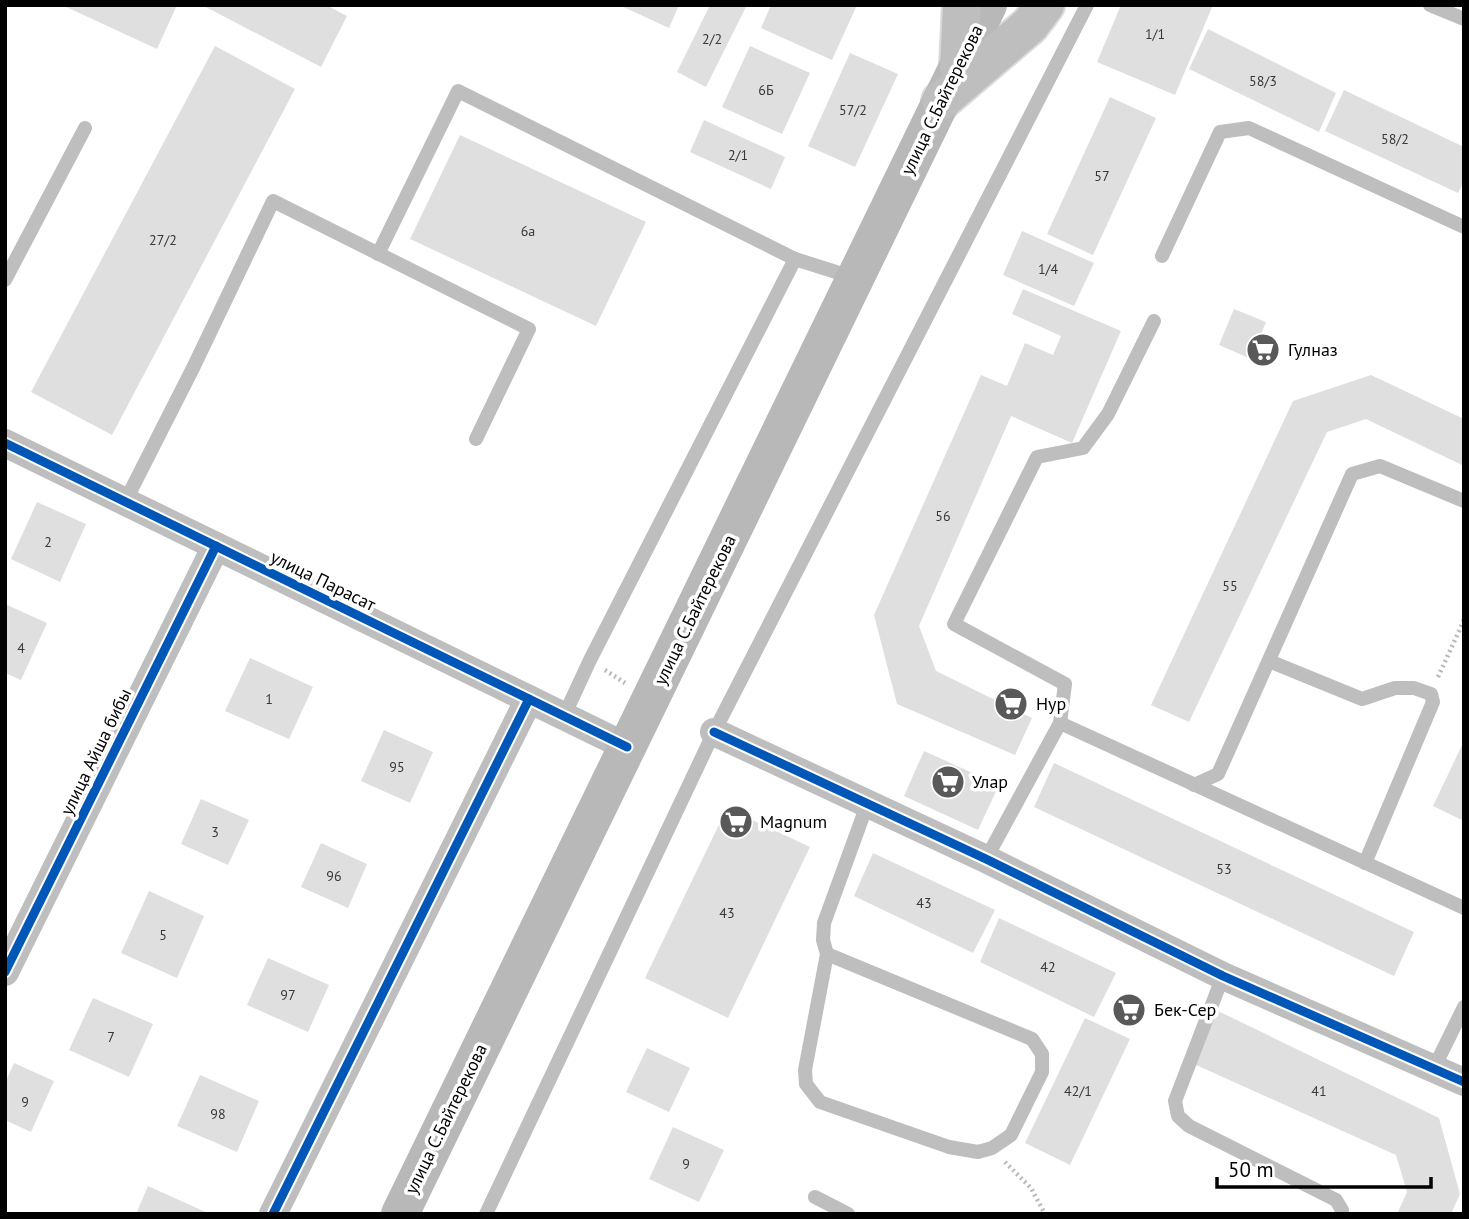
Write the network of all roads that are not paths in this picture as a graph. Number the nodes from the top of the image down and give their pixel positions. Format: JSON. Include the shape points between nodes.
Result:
{"nodes":[{"id":1,"x":962,"y":5,"type":"edge"},
{"id":2,"x":988,"y":5,"type":"edge"},
{"id":3,"x":1045,"y":5,"type":"edge"},
{"id":4,"x":1087,"y":5,"type":"edge"},
{"id":5,"x":1430,"y":5,"type":"edge"},
{"id":6,"x":1464,"y":19,"type":"edge"},
{"id":7,"x":958,"y":66,"type":"junction"},
{"id":8,"x":941,"y":102,"type":"junction"},
{"id":9,"x":85,"y":128,"type":"dead end"},
{"id":10,"x":1464,"y":227,"type":"edge"},
{"id":11,"x":378,"y":254,"type":"junction"},
{"id":12,"x":1162,"y":256,"type":"dead end"},
{"id":13,"x":795,"y":259,"type":"junction"},
{"id":14,"x":856,"y":279,"type":"junction"},
{"id":15,"x":5,"y":280,"type":"edge"},
{"id":16,"x":1154,"y":321,"type":"dead end"},
{"id":17,"x":476,"y":439,"type":"dead end"},
{"id":18,"x":5,"y":443,"type":"edge"},
{"id":19,"x":1464,"y":501,"type":"edge"},
{"id":20,"x":125,"y":502,"type":"junction"},
{"id":21,"x":216,"y":546,"type":"junction"},
{"id":22,"x":1269,"y":661,"type":"junction"},
{"id":23,"x":529,"y":699,"type":"junction"},
{"id":24,"x":564,"y":716,"type":"junction"},
{"id":25,"x":1060,"y":723,"type":"junction"},
{"id":26,"x":713,"y":732,"type":"junction"},
{"id":27,"x":626,"y":747,"type":"junction"},
{"id":28,"x":1194,"y":785,"type":"junction"},
{"id":29,"x":867,"y":805,"type":"junction"},
{"id":30,"x":986,"y":859,"type":"junction"},
{"id":31,"x":1364,"y":863,"type":"junction"},
{"id":32,"x":1464,"y":908,"type":"edge"},
{"id":33,"x":827,"y":954,"type":"junction"},
{"id":34,"x":5,"y":972,"type":"edge"},
{"id":35,"x":1223,"y":976,"type":"junction"},
{"id":36,"x":1464,"y":1007,"type":"edge"},
{"id":37,"x":1434,"y":1068,"type":"junction"},
{"id":38,"x":1464,"y":1082,"type":"edge"},
{"id":39,"x":815,"y":1197,"type":"dead end"},
{"id":40,"x":273,"y":1214,"type":"edge"},
{"id":41,"x":401,"y":1214,"type":"edge"},
{"id":42,"x":486,"y":1214,"type":"edge"},
{"id":43,"x":848,"y":1214,"type":"edge"},
{"id":44,"x":1341,"y":1214,"type":"edge"}],
"edges":[{"from":1,"to":7,"type":"main road"},
{"from":2,"to":7,"type":"main road","name":"улица С.Байтерекова"},
{"from":3,"to":8,"type":"main road","via":[[1030,25]]},
{"from":4,"to":26,"type":"lane"},
{"from":5,"to":6,"type":"lane"},
{"from":7,"to":8,"type":"main road","name":"улица С.Байтерекова"},
{"from":8,"to":14,"type":"main road","name":"улица С.Байтерекова"},
{"from":9,"to":15,"type":"lane"},
{"from":10,"to":12,"type":"lane","via":[[1249,128],[1220,132]]},
{"from":11,"to":13,"type":"lane","via":[[458,92]]},
{"from":11,"to":17,"type":"lane","via":[[528,329]]},
{"from":11,"to":20,"type":"lane","via":[[273,201]]},
{"from":13,"to":14,"type":"lane"},
{"from":13,"to":24,"type":"lane"},
{"from":14,"to":27,"type":"main road","name":"улица С.Байтерекова"},
{"from":16,"to":25,"type":"lane","via":[[1108,414],[1083,448],[1037,457],[954,624],[1065,684]]},
{"from":18,"to":20,"type":"street","name":"улица Парасат"},
{"from":19,"to":22,"type":"lane","via":[[1380,466],[1352,474]]},
{"from":20,"to":21,"type":"street","name":"улица Парасат"},
{"from":21,"to":23,"type":"street","name":"улица Парасат"},
{"from":21,"to":34,"type":"street","name":"улица Айша бибы"},
{"from":22,"to":28,"type":"lane","via":[[1218,774]]},
{"from":22,"to":31,"type":"lane","via":[[1362,699],[1395,688],[1431,694],[1433,702]]},
{"from":23,"to":24,"type":"street","name":"улица Парасат"},
{"from":23,"to":40,"type":"street"},
{"from":24,"to":27,"type":"street","name":"улица Парасат"},
{"from":25,"to":28,"type":"lane"},
{"from":25,"to":30,"type":"lane"},
{"from":26,"to":29,"type":"street"},
{"from":26,"to":42,"type":"lane"},
{"from":27,"to":41,"type":"main road","name":"улица С.Байтерекова"},
{"from":28,"to":31,"type":"lane"},
{"from":29,"to":30,"type":"street"},
{"from":29,"to":33,"type":"lane","via":[[824,923]]},
{"from":30,"to":35,"type":"street"},
{"from":31,"to":32,"type":"lane"},
{"from":33,"to":33,"type":"lane","via":[[1032,1039],[1042,1054],[1042,1072],[1012,1135],[978,1152],[949,1147],[820,1102],[806,1084],[805,1070]]},
{"from":35,"to":37,"type":"street"},
{"from":35,"to":44,"type":"lane","via":[[1175,1101],[1178,1116],[1189,1126],[1336,1200]]},
{"from":36,"to":37,"type":"lane"},
{"from":37,"to":38,"type":"street"},
{"from":39,"to":43,"type":"lane"}]}
